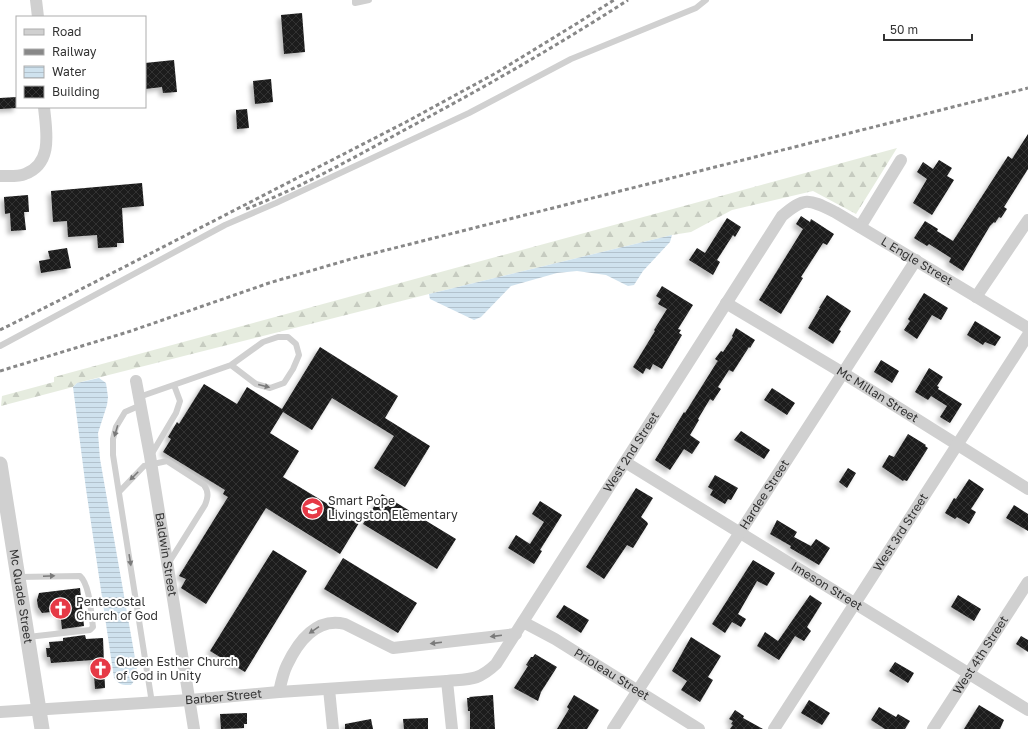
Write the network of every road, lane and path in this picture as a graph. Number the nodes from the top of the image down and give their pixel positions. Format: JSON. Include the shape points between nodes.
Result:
{"nodes":[{"id":1,"x":36,"y":0,"type":"edge"},
{"id":2,"x":355,"y":0,"type":"edge"},
{"id":3,"x":369,"y":0,"type":"edge"},
{"id":4,"x":706,"y":0,"type":"edge"},
{"id":5,"x":38,"y":16,"type":"edge"},
{"id":6,"x":44,"y":108,"type":"edge"},
{"id":7,"x":901,"y":160,"type":"dead end"},
{"id":8,"x":0,"y":176,"type":"edge"},
{"id":9,"x":803,"y":202,"type":"joint"},
{"id":10,"x":1028,"y":220,"type":"edge"},
{"id":11,"x":860,"y":227,"type":"junction"},
{"id":12,"x":916,"y":260,"type":"junction"},
{"id":13,"x":976,"y":297,"type":"junction"},
{"id":14,"x":726,"y":303,"type":"junction"},
{"id":15,"x":1028,"y":328,"type":"edge"},
{"id":16,"x":1028,"y":335,"type":"edge"},
{"id":17,"x":0,"y":346,"type":"edge"},
{"id":18,"x":231,"y":365,"type":"junction"},
{"id":19,"x":843,"y":373,"type":"junction"},
{"id":20,"x":136,"y":381,"type":"dead end"},
{"id":21,"x":174,"y":385,"type":"junction"},
{"id":22,"x":140,"y":401,"type":"junction"},
{"id":23,"x":956,"y":445,"type":"junction"},
{"id":24,"x":151,"y":460,"type":"junction"},
{"id":25,"x":625,"y":462,"type":"junction"},
{"id":26,"x":0,"y":464,"type":"edge"},
{"id":27,"x":1028,"y":489,"type":"edge"},
{"id":28,"x":119,"y":492,"type":"junction"},
{"id":29,"x":739,"y":532,"type":"junction"},
{"id":30,"x":168,"y":565,"type":"junction"},
{"id":31,"x":18,"y":577,"type":"junction"},
{"id":32,"x":1028,"y":582,"type":"edge"},
{"id":33,"x":854,"y":604,"type":"junction"},
{"id":34,"x":523,"y":622,"type":"junction"},
{"id":35,"x":516,"y":634,"type":"junction"},
{"id":36,"x":27,"y":637,"type":"junction"},
{"id":37,"x":969,"y":674,"type":"junction"},
{"id":38,"x":447,"y":681,"type":"junction"},
{"id":39,"x":329,"y":689,"type":"junction"},
{"id":40,"x":637,"y":691,"type":"junction"},
{"id":41,"x":279,"y":692,"type":"junction"},
{"id":42,"x":190,"y":700,"type":"junction"},
{"id":43,"x":152,"y":702,"type":"junction"},
{"id":44,"x":39,"y":709,"type":"junction"},
{"id":45,"x":1028,"y":710,"type":"edge"},
{"id":46,"x":0,"y":712,"type":"edge"},
{"id":47,"x":42,"y":729,"type":"edge"},
{"id":48,"x":194,"y":729,"type":"edge"},
{"id":49,"x":333,"y":729,"type":"edge"},
{"id":50,"x":452,"y":729,"type":"edge"},
{"id":51,"x":613,"y":729,"type":"edge"},
{"id":52,"x":700,"y":729,"type":"edge"},
{"id":53,"x":774,"y":729,"type":"edge"},
{"id":54,"x":933,"y":729,"type":"edge"}],
"edges":[{"from":1,"to":5,"type":"street"},
{"from":2,"to":3,"type":"lane","via":[[355,3]]},
{"from":4,"to":17,"type":"lane","via":[[696,8],[572,59],[469,113],[225,225]]},
{"from":6,"to":8,"type":"street","via":[[47,146],[44,156],[38,165],[24,175]]},
{"from":7,"to":11,"type":"street"},
{"from":9,"to":11,"type":"street","name":"L Engle Street","via":[[811,201]]},
{"from":9,"to":14,"type":"street","name":"West 2nd Street","via":[[782,216]]},
{"from":10,"to":13,"type":"street"},
{"from":11,"to":12,"type":"street","name":"L Engle Street"},
{"from":12,"to":13,"type":"street","name":"L Engle Street"},
{"from":12,"to":19,"type":"street","name":"Hardee Street"},
{"from":13,"to":15,"type":"street","name":"L Engle Street"},
{"from":14,"to":19,"type":"street","name":"Mc Millan Street"},
{"from":14,"to":25,"type":"street","name":"West 2nd Street"},
{"from":16,"to":23,"type":"street","name":"West 3rd Street"},
{"from":18,"to":18,"type":"lane","one_way":true,"via":[[256,384],[270,388],[284,383],[299,355],[296,344],[288,337],[278,337],[263,342]]},
{"from":18,"to":21,"type":"lane"},
{"from":19,"to":23,"type":"street","name":"Mc Millan Street"},
{"from":19,"to":29,"type":"street","name":"Hardee Street"},
{"from":20,"to":22,"type":"street","name":"Baldwin Street"},
{"from":21,"to":22,"type":"lane"},
{"from":21,"to":24,"type":"lane","via":[[180,401]]},
{"from":22,"to":24,"type":"street","name":"Baldwin Street"},
{"from":22,"to":28,"type":"lane","one_way":true,"via":[[125,412],[116,427],[113,439]]},
{"from":23,"to":27,"type":"street","name":"Mc Millan Street"},
{"from":23,"to":33,"type":"street","name":"West 3rd Street"},
{"from":24,"to":28,"type":"lane","one_way":true},
{"from":24,"to":30,"type":"street","name":"Baldwin Street"},
{"from":24,"to":30,"type":"lane","via":[[167,461],[204,484],[208,491],[205,505]]},
{"from":25,"to":29,"type":"street","name":"Imeson Street"},
{"from":25,"to":34,"type":"street","name":"West 2nd Street"},
{"from":26,"to":31,"type":"street","name":"Mc Quade Street"},
{"from":28,"to":43,"type":"lane","one_way":true},
{"from":29,"to":33,"type":"street","name":"Imeson Street"},
{"from":29,"to":40,"type":"street","name":"Hardee Street"},
{"from":30,"to":42,"type":"street","name":"Baldwin Street"},
{"from":31,"to":36,"type":"street","name":"Mc Quade Street"},
{"from":31,"to":36,"type":"lane","one_way":true,"via":[[80,576],[84,579],[89,596],[93,627],[90,630]]},
{"from":32,"to":37,"type":"street","name":"West 4th Street"},
{"from":33,"to":37,"type":"street","name":"Imeson Street"},
{"from":33,"to":53,"type":"street","name":"West 3rd Street"},
{"from":34,"to":35,"type":"street","name":"West 2nd Street"},
{"from":34,"to":40,"type":"street","name":"Prioleau Street","via":[[555,639]]},
{"from":35,"to":38,"type":"street","name":"West 2nd Street","via":[[487,673],[475,678]]},
{"from":35,"to":41,"type":"street","one_way":true,"via":[[393,648],[345,624],[326,624],[312,630],[303,638],[286,666]]},
{"from":36,"to":44,"type":"street","name":"Mc Quade Street"},
{"from":37,"to":45,"type":"street","name":"Imeson Street"},
{"from":37,"to":54,"type":"street","name":"West 4th Street"},
{"from":38,"to":39,"type":"street","name":"Barber Street"},
{"from":38,"to":50,"type":"street"},
{"from":39,"to":41,"type":"street","name":"Barber Street"},
{"from":39,"to":49,"type":"street"},
{"from":40,"to":51,"type":"street","name":"Hardee Street"},
{"from":40,"to":52,"type":"street","name":"Prioleau Street"},
{"from":41,"to":42,"type":"street","name":"Barber Street"},
{"from":42,"to":43,"type":"street","name":"Barber Street"},
{"from":42,"to":48,"type":"street","name":"Baldwin Street"},
{"from":43,"to":44,"type":"street","name":"Barber Street"},
{"from":44,"to":46,"type":"street","name":"Barber Street"},
{"from":44,"to":47,"type":"street","name":"Mc Quade Street"}]}
